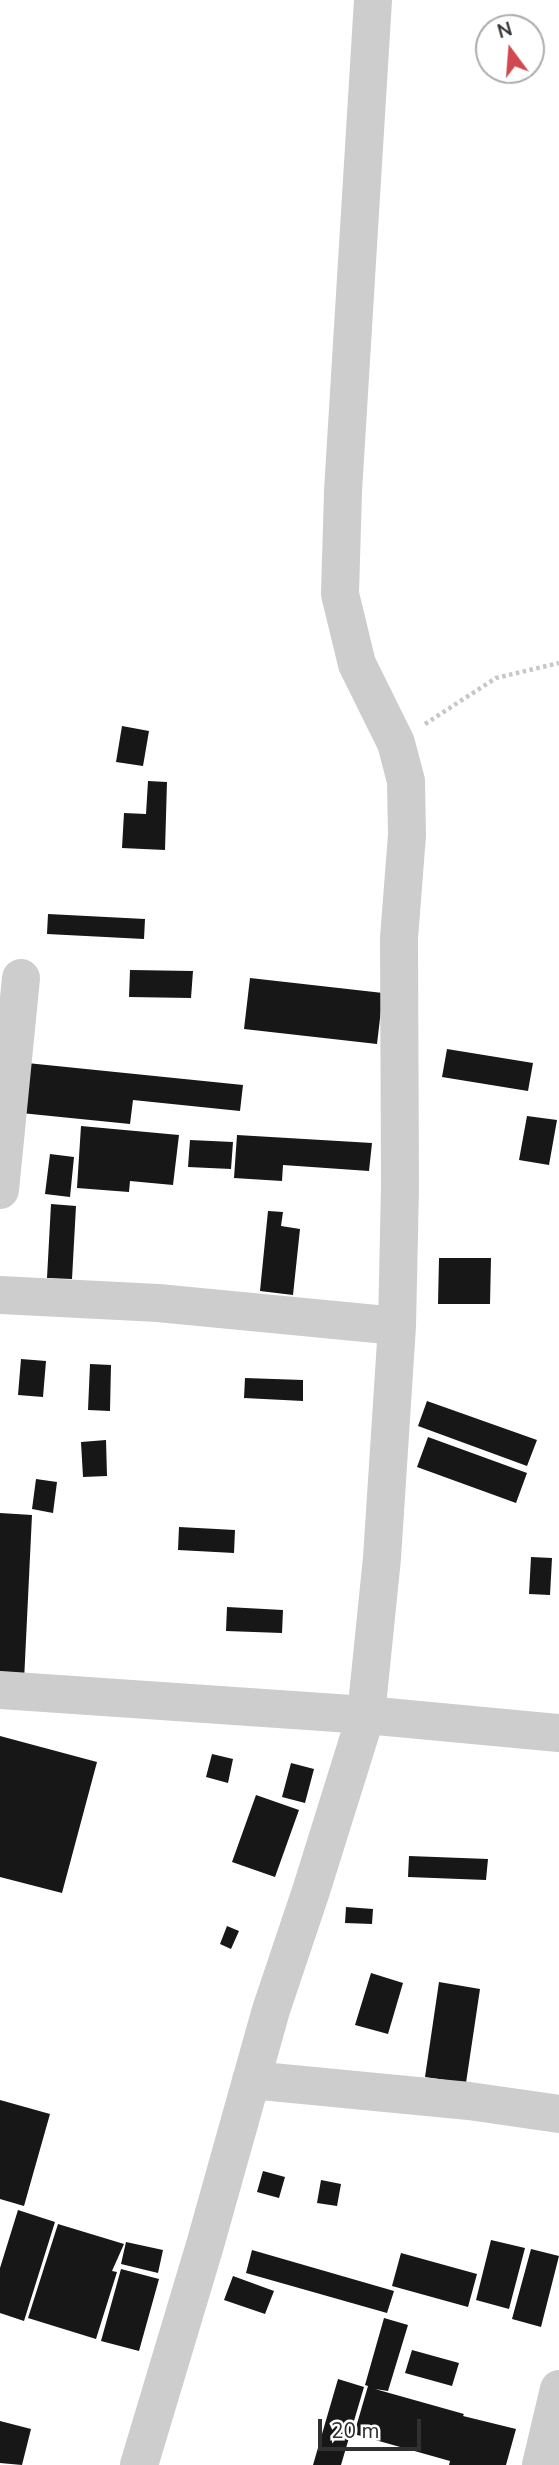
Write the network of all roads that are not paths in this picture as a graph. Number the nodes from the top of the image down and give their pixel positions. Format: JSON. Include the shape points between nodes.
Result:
{"nodes":[{"id":1,"x":373,"y":0,"type":"edge"},
{"id":2,"x":21,"y":978,"type":"dead end"},
{"id":3,"x":0,"y":1190,"type":"edge"},
{"id":4,"x":0,"y":1295,"type":"edge"},
{"id":5,"x":397,"y":1326,"type":"junction"},
{"id":6,"x":0,"y":1690,"type":"edge"},
{"id":7,"x":366,"y":1715,"type":"junction"},
{"id":8,"x":559,"y":1732,"type":"edge"},
{"id":9,"x":251,"y":2080,"type":"junction"},
{"id":10,"x":559,"y":2114,"type":"edge"},
{"id":11,"x":559,"y":2389,"type":"edge"},
{"id":12,"x":139,"y":2465,"type":"edge"},
{"id":13,"x":541,"y":2465,"type":"edge"}],
"edges":[{"from":1,"to":5,"type":"street","via":[[340,594],[357,664],[396,743],[406,781],[399,938]]},
{"from":2,"to":3,"type":"street"},
{"from":4,"to":5,"type":"street","via":[[158,1303]]},
{"from":5,"to":7,"type":"street"},
{"from":6,"to":7,"type":"street"},
{"from":7,"to":8,"type":"street"},
{"from":7,"to":9,"type":"street"},
{"from":9,"to":10,"type":"street"},
{"from":9,"to":12,"type":"street"},
{"from":11,"to":13,"type":"street"}]}
